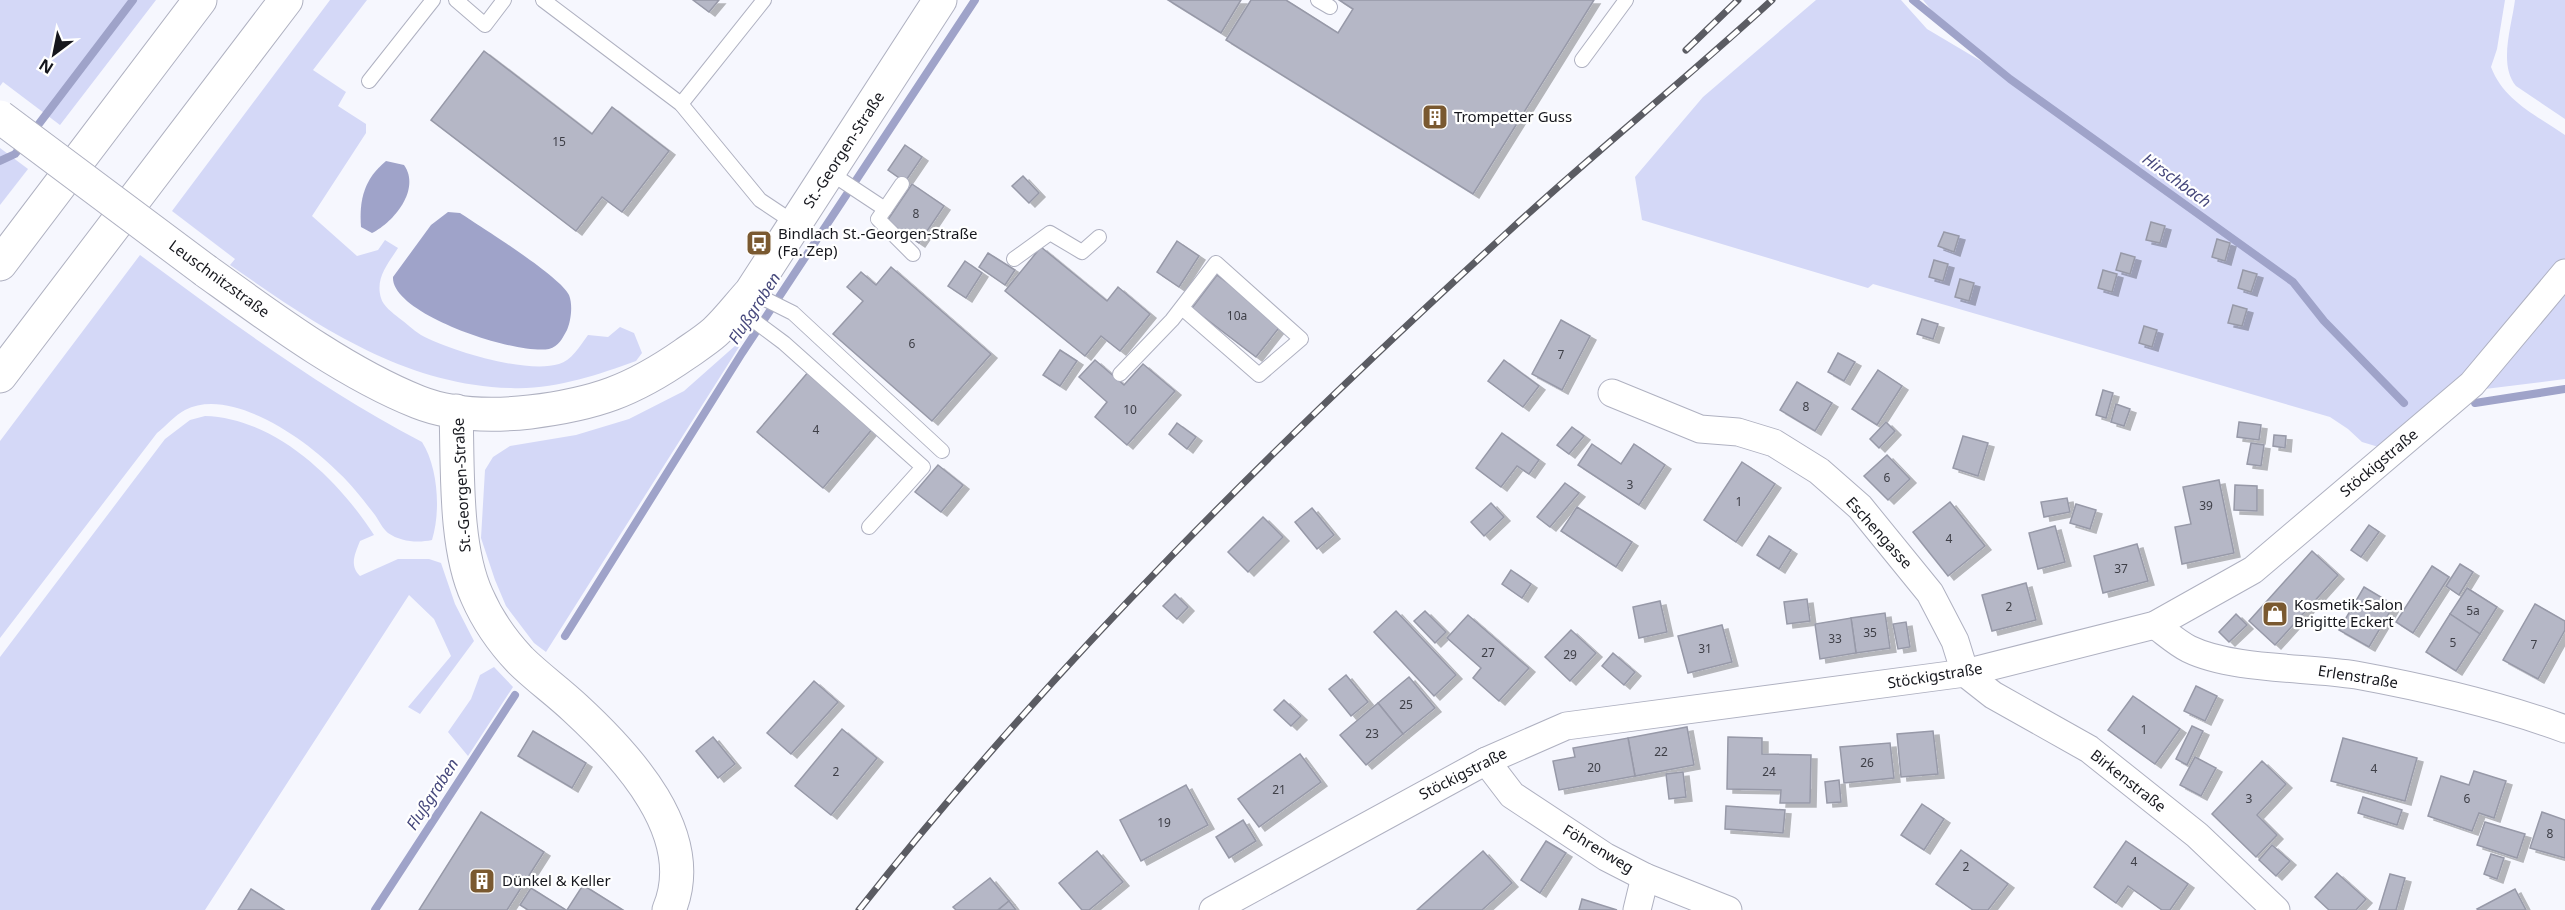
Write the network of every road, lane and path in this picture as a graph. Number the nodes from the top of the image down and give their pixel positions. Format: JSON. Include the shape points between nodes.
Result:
{"nodes":[{"id":1,"x":200,"y":0,"type":"edge"},
{"id":2,"x":286,"y":0,"type":"edge"},
{"id":3,"x":433,"y":0,"type":"edge"},
{"id":4,"x":456,"y":0,"type":"edge"},
{"id":5,"x":504,"y":0,"type":"edge"},
{"id":6,"x":543,"y":0,"type":"edge"},
{"id":7,"x":764,"y":0,"type":"edge"},
{"id":8,"x":940,"y":0,"type":"edge"},
{"id":9,"x":1626,"y":0,"type":"edge"},
{"id":10,"x":1582,"y":60,"type":"dead end"},
{"id":11,"x":369,"y":81,"type":"dead end"},
{"id":12,"x":681,"y":104,"type":"junction"},
{"id":13,"x":0,"y":117,"type":"edge"},
{"id":14,"x":837,"y":177,"type":"junction"},
{"id":15,"x":902,"y":184,"type":"dead end"},
{"id":16,"x":885,"y":209,"type":"junction"},
{"id":17,"x":796,"y":224,"type":"junction"},
{"id":18,"x":1099,"y":237,"type":"dead end"},
{"id":19,"x":913,"y":254,"type":"dead end"},
{"id":20,"x":1014,"y":259,"type":"dead end"},
{"id":21,"x":0,"y":264,"type":"edge"},
{"id":22,"x":2565,"y":273,"type":"edge"},
{"id":23,"x":751,"y":303,"type":"junction"},
{"id":24,"x":1182,"y":308,"type":"junction"},
{"id":25,"x":1120,"y":374,"type":"dead end"},
{"id":26,"x":0,"y":376,"type":"edge"},
{"id":27,"x":1612,"y":393,"type":"dead end"},
{"id":28,"x":456,"y":411,"type":"junction"},
{"id":29,"x":942,"y":451,"type":"dead end"},
{"id":30,"x":869,"y":527,"type":"dead end"},
{"id":31,"x":2155,"y":625,"type":"junction"},
{"id":32,"x":1965,"y":673,"type":"junction"},
{"id":33,"x":2565,"y":729,"type":"edge"},
{"id":34,"x":1486,"y":761,"type":"junction"},
{"id":35,"x":1645,"y":876,"type":"junction"},
{"id":36,"x":669,"y":910,"type":"edge"},
{"id":37,"x":1213,"y":910,"type":"edge"},
{"id":38,"x":1637,"y":910,"type":"edge"},
{"id":39,"x":1728,"y":910,"type":"edge"},
{"id":40,"x":2276,"y":910,"type":"edge"}],
"edges":[{"from":1,"to":21,"type":"main road"},
{"from":2,"to":26,"type":"main road"},
{"from":3,"to":11,"type":"lane"},
{"from":4,"to":5,"type":"lane","via":[[485,25]]},
{"from":6,"to":12,"type":"lane"},
{"from":7,"to":12,"type":"lane"},
{"from":8,"to":14,"type":"main road","name":"St.-Georgen-Straße"},
{"from":9,"to":10,"type":"lane"},
{"from":12,"to":17,"type":"lane","via":[[760,200]]},
{"from":13,"to":28,"type":"main road","name":"Leuschnitzstraße","bridge":true,"via":[[270,317],[345,364],[420,403]]},
{"from":14,"to":16,"type":"lane"},
{"from":14,"to":17,"type":"main road","name":"St.-Georgen-Straße"},
{"from":15,"to":16,"type":"lane"},
{"from":16,"to":19,"type":"lane","via":[[878,219]]},
{"from":17,"to":23,"type":"main road","name":"St.-Georgen-Straße"},
{"from":18,"to":20,"type":"lane","via":[[1082,252],[1050,232]]},
{"from":22,"to":31,"type":"street","name":"Stöckigstraße","via":[[2472,384],[2253,570]]},
{"from":23,"to":28,"type":"main road","name":"St.-Georgen-Straße","via":[[668,366],[622,392],[571,407],[510,414]]},
{"from":23,"to":29,"type":"lane","via":[[793,313]]},
{"from":23,"to":30,"type":"lane","via":[[776,337],[923,467]]},
{"from":24,"to":24,"type":"lane","via":[[1216,263],[1301,339],[1259,375]]},
{"from":24,"to":25,"type":"lane"},
{"from":27,"to":32,"type":"street","name":"Eschengasse","via":[[1700,429],[1738,432],[1774,443],[1819,471],[1860,507],[1930,593],[1955,641]]},
{"from":28,"to":36,"type":"main road","name":"St.-Georgen-Straße","via":[[462,543],[476,595],[490,622],[520,660],[596,729],[648,788],[671,836],[675,882]]},
{"from":31,"to":32,"type":"street","name":"Stöckigstraße"},
{"from":31,"to":33,"type":"street","name":"Erlenstraße","via":[[2188,649],[2226,660],[2414,686],[2478,700]]},
{"from":32,"to":34,"type":"street","name":"Stöckigstraße","via":[[1566,726]]},
{"from":32,"to":40,"type":"street","name":"Birkenstraße","via":[[1993,695],[2089,749],[2197,835]]},
{"from":34,"to":35,"type":"street","name":"Föhrenweg","via":[[1512,795],[1606,857]]},
{"from":34,"to":37,"type":"street","name":"Stöckigstraße"},
{"from":35,"to":38,"type":"street"},
{"from":35,"to":39,"type":"street","name":"Föhrenweg"}]}
